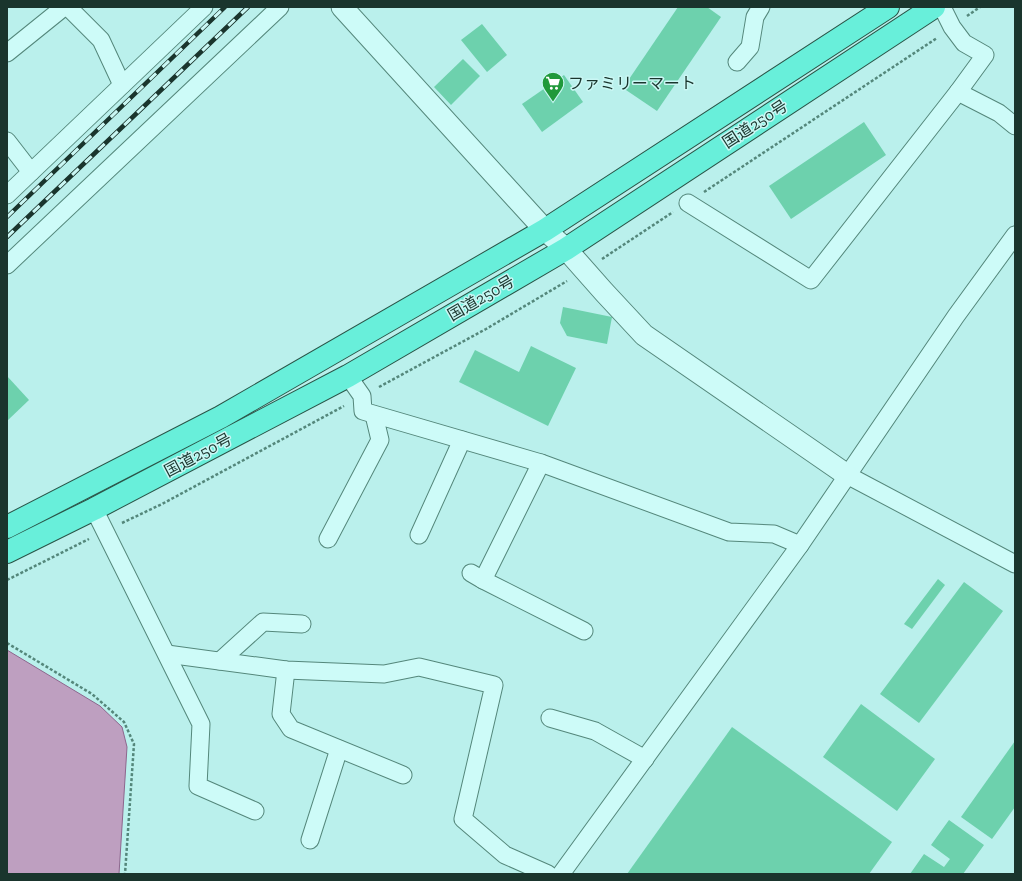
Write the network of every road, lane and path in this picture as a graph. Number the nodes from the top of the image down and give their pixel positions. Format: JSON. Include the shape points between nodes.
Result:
{"nodes":[{"id":1,"x":64,"y":7,"type":"edge"},
{"id":2,"x":68,"y":7,"type":"edge"},
{"id":3,"x":204,"y":7,"type":"edge"},
{"id":4,"x":280,"y":7,"type":"edge"},
{"id":5,"x":342,"y":7,"type":"edge"},
{"id":6,"x":761,"y":7,"type":"edge"},
{"id":7,"x":934,"y":7,"type":"edge"},
{"id":8,"x":942,"y":7,"type":"edge"},
{"id":9,"x":886,"y":8,"type":"edge"},
{"id":10,"x":7,"y":53,"type":"edge"},
{"id":11,"x":737,"y":62,"type":"dead end"},
{"id":12,"x":122,"y":85,"type":"junction"},
{"id":13,"x":958,"y":92,"type":"junction"},
{"id":14,"x":1015,"y":126,"type":"edge"},
{"id":15,"x":7,"y":141,"type":"edge"},
{"id":16,"x":31,"y":172,"type":"junction"},
{"id":17,"x":7,"y":195,"type":"edge"},
{"id":18,"x":688,"y":203,"type":"dead end"},
{"id":19,"x":545,"y":230,"type":"junction"},
{"id":20,"x":1015,"y":235,"type":"edge"},
{"id":21,"x":566,"y":248,"type":"junction"},
{"id":22,"x":7,"y":265,"type":"edge"},
{"id":23,"x":348,"y":376,"type":"junction"},
{"id":24,"x":374,"y":415,"type":"junction"},
{"id":25,"x":462,"y":440,"type":"junction"},
{"id":26,"x":541,"y":463,"type":"junction"},
{"id":27,"x":847,"y":475,"type":"junction"},
{"id":28,"x":94,"y":509,"type":"junction"},
{"id":29,"x":7,"y":527,"type":"edge"},
{"id":30,"x":419,"y":535,"type":"dead end"},
{"id":31,"x":328,"y":539,"type":"dead end"},
{"id":32,"x":800,"y":544,"type":"junction"},
{"id":33,"x":7,"y":552,"type":"edge"},
{"id":34,"x":1015,"y":564,"type":"edge"},
{"id":35,"x":302,"y":624,"type":"dead end"},
{"id":36,"x":584,"y":631,"type":"dead end"},
{"id":37,"x":7,"y":643,"type":"edge"},
{"id":38,"x":167,"y":654,"type":"junction"},
{"id":39,"x":220,"y":661,"type":"junction"},
{"id":40,"x":286,"y":670,"type":"junction"},
{"id":41,"x":550,"y":718,"type":"dead end"},
{"id":42,"x":339,"y":749,"type":"junction"},
{"id":43,"x":644,"y":759,"type":"junction"},
{"id":44,"x":403,"y":776,"type":"dead end"},
{"id":45,"x":255,"y":811,"type":"dead end"},
{"id":46,"x":310,"y":840,"type":"dead end"},
{"id":47,"x":125,"y":874,"type":"edge"},
{"id":48,"x":548,"y":874,"type":"edge"},
{"id":49,"x":561,"y":874,"type":"edge"}],
"edges":[{"from":1,"to":10,"type":"street"},
{"from":2,"to":12,"type":"street","via":[[101,40]]},
{"from":3,"to":12,"type":"street"},
{"from":4,"to":22,"type":"street"},
{"from":5,"to":19,"type":"street"},
{"from":6,"to":11,"type":"street","via":[[754,17],[750,47]]},
{"from":7,"to":21,"type":"highway","name":"国道250号"},
{"from":8,"to":13,"type":"street","via":[[964,43],[985,55]]},
{"from":9,"to":19,"type":"highway","name":"国道250号"},
{"from":12,"to":16,"type":"street"},
{"from":13,"to":14,"type":"street","via":[[999,113]]},
{"from":13,"to":18,"type":"street","via":[[811,280]]},
{"from":15,"to":16,"type":"street"},
{"from":16,"to":17,"type":"street"},
{"from":19,"to":21,"type":"street"},
{"from":19,"to":29,"type":"highway","name":"国道250号","via":[[221,417]]},
{"from":20,"to":27,"type":"street"},
{"from":21,"to":23,"type":"highway","name":"国道250号"},
{"from":21,"to":27,"type":"street","via":[[644,335]]},
{"from":23,"to":24,"type":"street","via":[[362,396],[363,411]]},
{"from":23,"to":28,"type":"highway","name":"国道250号"},
{"from":24,"to":25,"type":"street"},
{"from":24,"to":31,"type":"street","via":[[380,440]]},
{"from":25,"to":26,"type":"street"},
{"from":25,"to":30,"type":"street"},
{"from":26,"to":32,"type":"street","via":[[729,532],[774,534]]},
{"from":26,"to":36,"type":"street","via":[[477,577]]},
{"from":27,"to":32,"type":"street"},
{"from":27,"to":34,"type":"street"},
{"from":28,"to":33,"type":"highway","name":"国道250号"},
{"from":28,"to":38,"type":"street"},
{"from":32,"to":43,"type":"street"},
{"from":35,"to":39,"type":"street","via":[[263,622]]},
{"from":37,"to":47,"type":"path","via":[[92,694],[124,722],[134,744]]},
{"from":38,"to":39,"type":"street"},
{"from":38,"to":45,"type":"street","via":[[201,724],[198,786]]},
{"from":39,"to":40,"type":"street"},
{"from":40,"to":42,"type":"street","via":[[281,714],[291,729]]},
{"from":40,"to":48,"type":"street","via":[[384,674],[419,667],[494,685],[463,819],[505,855]]},
{"from":41,"to":43,"type":"street","via":[[595,731]]},
{"from":42,"to":44,"type":"street"},
{"from":42,"to":46,"type":"street"},
{"from":43,"to":49,"type":"street"}]}
